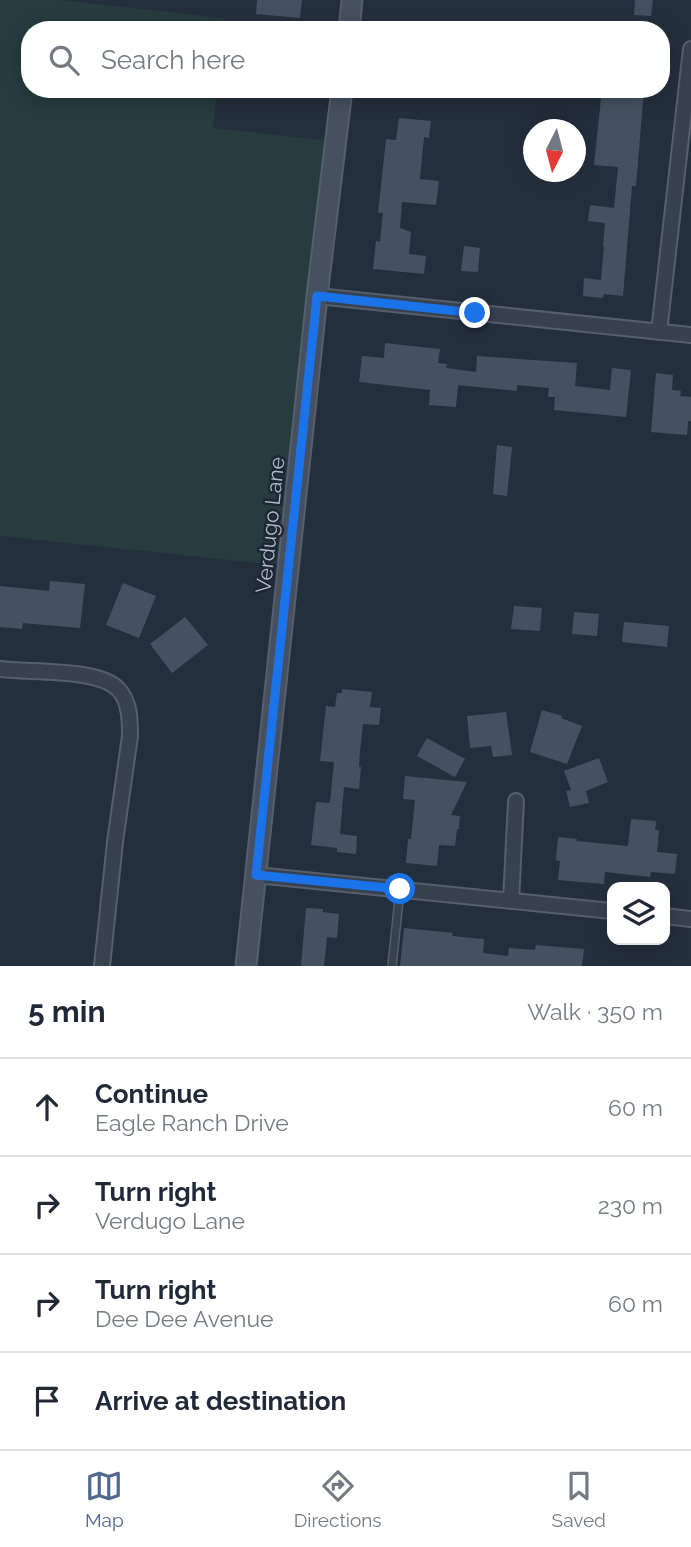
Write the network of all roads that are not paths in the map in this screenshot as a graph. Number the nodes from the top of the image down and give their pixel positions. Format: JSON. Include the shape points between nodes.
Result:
{"nodes":[{"id":1,"x":352,"y":0,"type":"edge"},
{"id":2,"x":350,"y":21,"type":"edge"},
{"id":3,"x":691,"y":49,"type":"edge"},
{"id":4,"x":341,"y":98,"type":"edge"},
{"id":5,"x":317,"y":296,"type":"junction"},
{"id":6,"x":659,"y":332,"type":"junction"},
{"id":7,"x":691,"y":335,"type":"edge"},
{"id":8,"x":0,"y":669,"type":"edge"},
{"id":9,"x":516,"y":801,"type":"dead end"},
{"id":10,"x":256,"y":875,"type":"junction"},
{"id":11,"x":400,"y":889,"type":"junction"},
{"id":12,"x":511,"y":901,"type":"junction"},
{"id":13,"x":607,"y":911,"type":"edge"},
{"id":14,"x":670,"y":917,"type":"edge"},
{"id":15,"x":691,"y":919,"type":"edge"},
{"id":16,"x":102,"y":966,"type":"edge"},
{"id":17,"x":246,"y":966,"type":"edge"},
{"id":18,"x":392,"y":966,"type":"edge"}],
"edges":[{"from":1,"to":2,"type":"street"},
{"from":3,"to":6,"type":"street"},
{"from":4,"to":5,"type":"street","name":"Verdugo Lane"},
{"from":5,"to":6,"type":"street"},
{"from":5,"to":10,"type":"street","name":"Verdugo Lane"},
{"from":6,"to":7,"type":"street"},
{"from":8,"to":16,"type":"street","via":[[90,676],[119,690],[127,703],[130,736]]},
{"from":9,"to":12,"type":"street"},
{"from":10,"to":11,"type":"street"},
{"from":10,"to":17,"type":"street","name":"Verdugo Lane"},
{"from":11,"to":12,"type":"street"},
{"from":11,"to":18,"type":"lane"},
{"from":12,"to":13,"type":"street"},
{"from":14,"to":15,"type":"street"}]}
